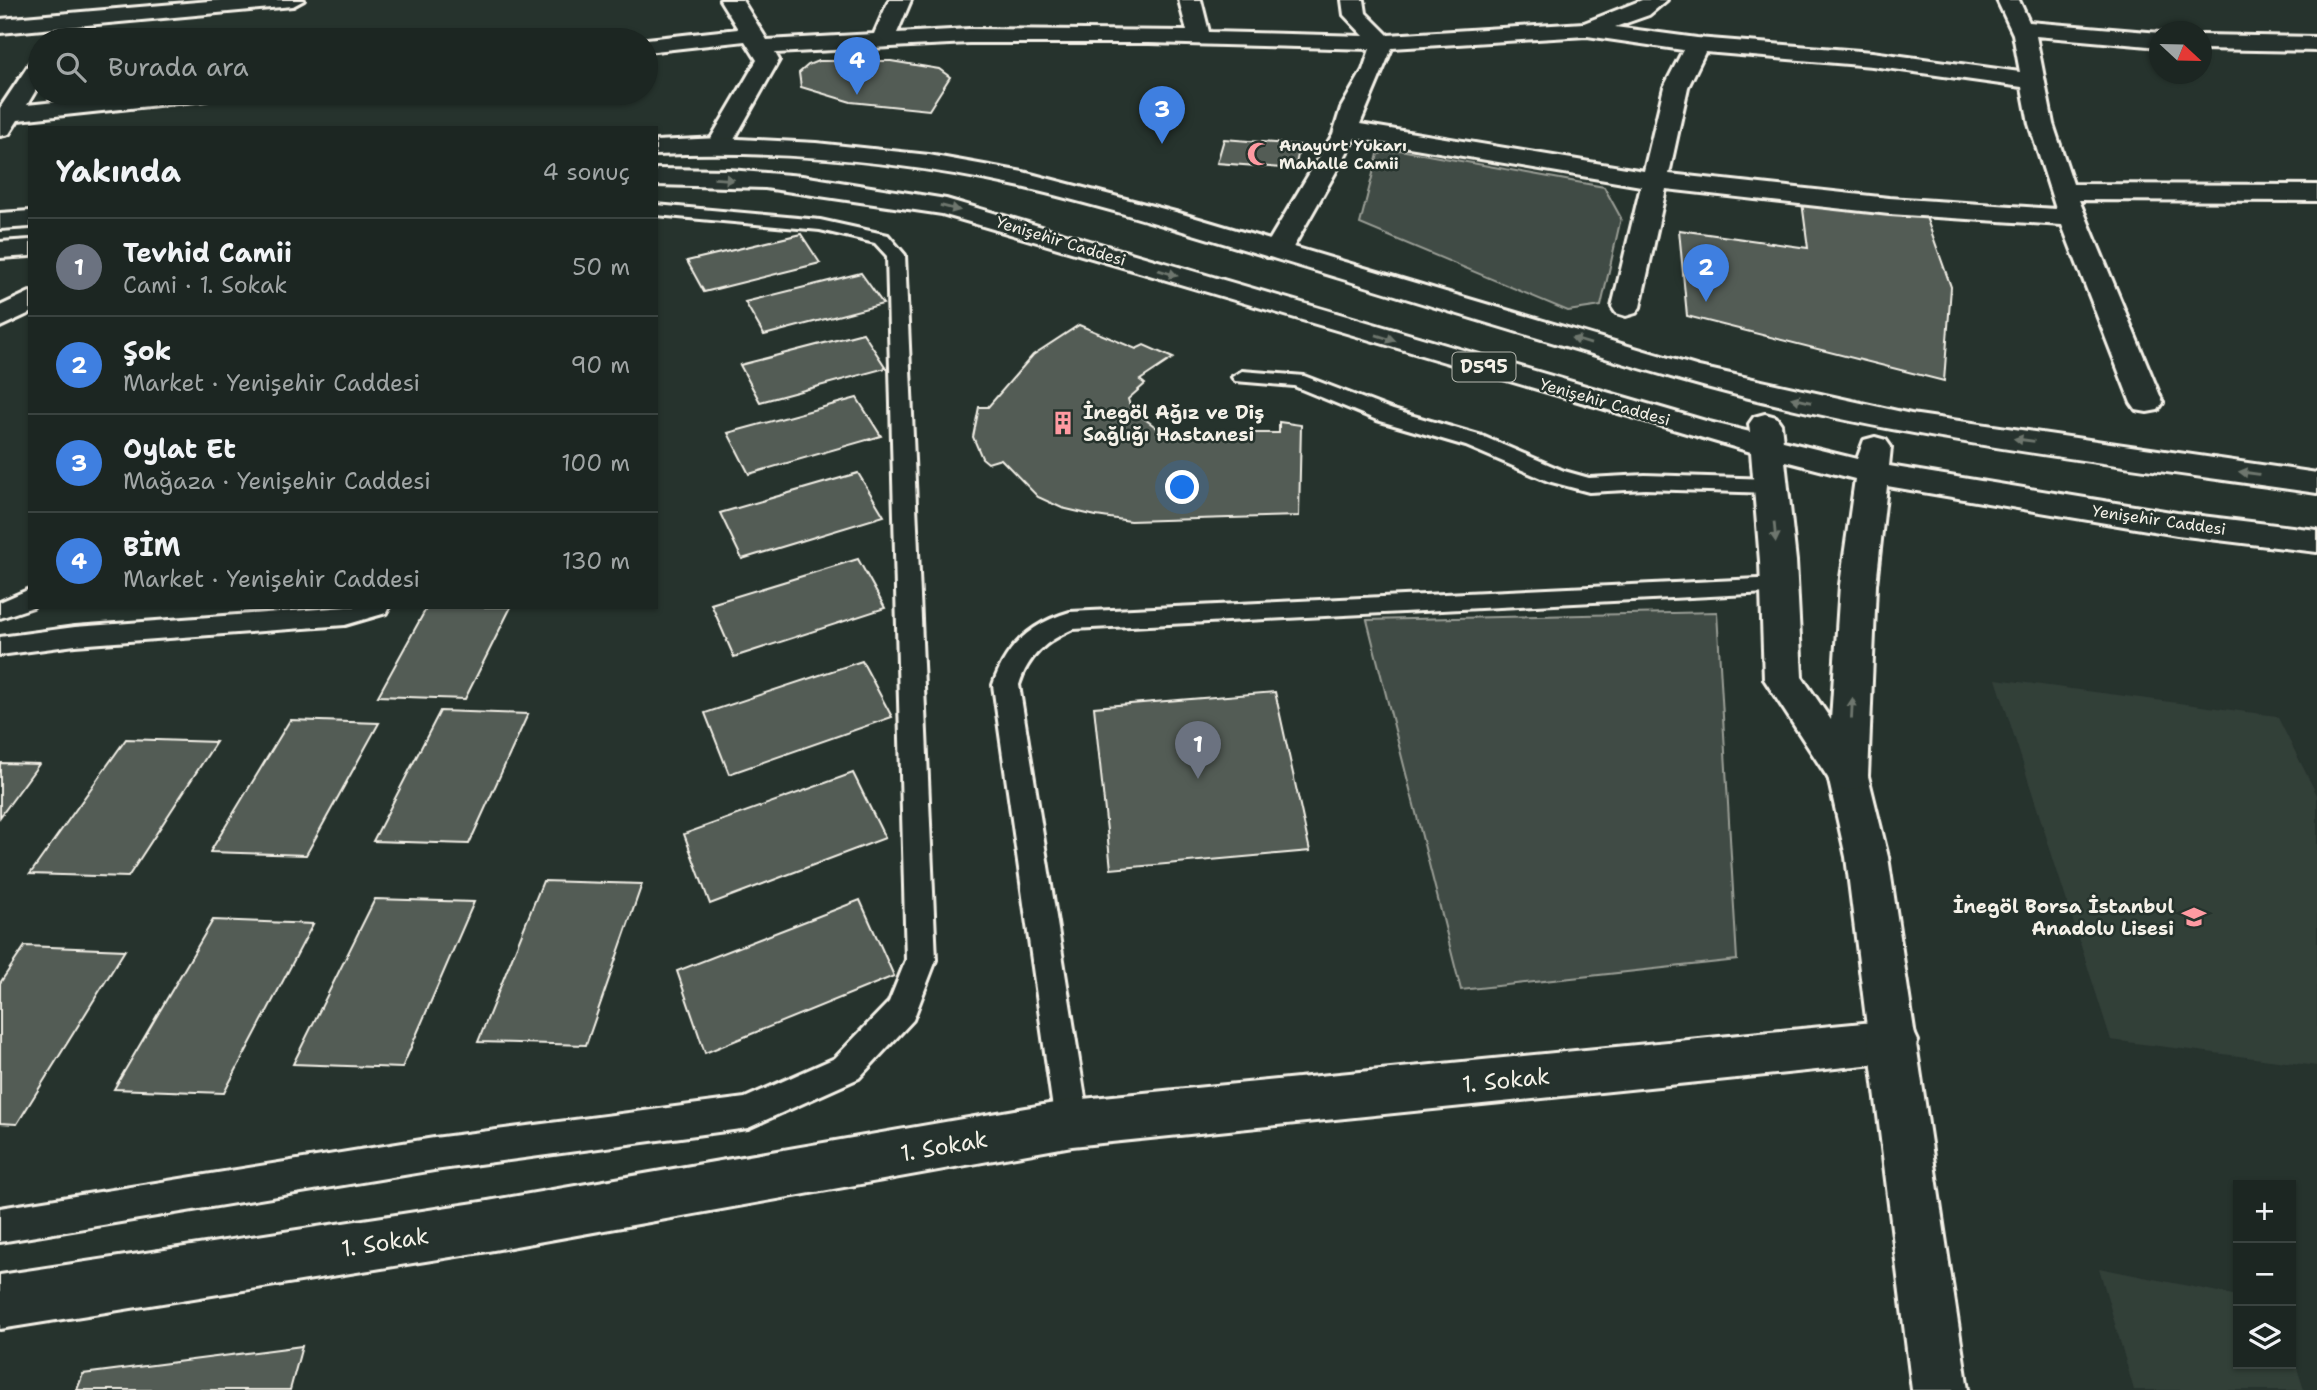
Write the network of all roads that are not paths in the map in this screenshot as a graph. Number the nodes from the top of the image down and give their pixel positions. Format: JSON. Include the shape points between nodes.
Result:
{"nodes":[{"id":1,"x":83,"y":0,"type":"edge"},
{"id":2,"x":293,"y":0,"type":"edge"},
{"id":3,"x":731,"y":0,"type":"edge"},
{"id":4,"x":900,"y":0,"type":"edge"},
{"id":5,"x":1190,"y":0,"type":"edge"},
{"id":6,"x":1353,"y":0,"type":"edge"},
{"id":7,"x":1595,"y":0,"type":"edge"},
{"id":8,"x":1656,"y":0,"type":"edge"},
{"id":9,"x":2008,"y":0,"type":"edge"},
{"id":10,"x":255,"y":2,"type":"edge"},
{"id":11,"x":1620,"y":17,"type":"junction"},
{"id":12,"x":71,"y":20,"type":"junction"},
{"id":13,"x":0,"y":26,"type":"edge"},
{"id":14,"x":65,"y":28,"type":"edge"},
{"id":15,"x":2021,"y":28,"type":"junction"},
{"id":16,"x":1587,"y":29,"type":"junction"},
{"id":17,"x":1199,"y":37,"type":"junction"},
{"id":18,"x":2149,"y":39,"type":"edge"},
{"id":19,"x":883,"y":40,"type":"junction"},
{"id":20,"x":757,"y":41,"type":"junction"},
{"id":21,"x":1383,"y":42,"type":"junction"},
{"id":22,"x":2212,"y":42,"type":"edge"},
{"id":23,"x":2317,"y":44,"type":"edge"},
{"id":24,"x":658,"y":45,"type":"edge"},
{"id":25,"x":1697,"y":45,"type":"junction"},
{"id":26,"x":2031,"y":81,"type":"junction"},
{"id":27,"x":28,"y":83,"type":"edge"},
{"id":28,"x":118,"y":105,"type":"edge"},
{"id":29,"x":3,"y":121,"type":"edge"},
{"id":30,"x":1347,"y":130,"type":"junction"},
{"id":31,"x":719,"y":145,"type":"junction"},
{"id":32,"x":658,"y":148,"type":"edge"},
{"id":33,"x":658,"y":177,"type":"edge"},
{"id":34,"x":1653,"y":180,"type":"junction"},
{"id":35,"x":2317,"y":193,"type":"edge"},
{"id":36,"x":2069,"y":205,"type":"junction"},
{"id":37,"x":658,"y":210,"type":"edge"},
{"id":38,"x":28,"y":219,"type":"edge"},
{"id":39,"x":0,"y":221,"type":"edge"},
{"id":40,"x":28,"y":248,"type":"edge"},
{"id":41,"x":0,"y":250,"type":"edge"},
{"id":42,"x":1277,"y":251,"type":"junction"},
{"id":43,"x":28,"y":302,"type":"edge"},
{"id":44,"x":1626,"y":307,"type":"dead end"},
{"id":45,"x":0,"y":318,"type":"edge"},
{"id":46,"x":1242,"y":377,"type":"dead end"},
{"id":47,"x":1762,"y":391,"type":"junction"},
{"id":48,"x":2147,"y":403,"type":"dead end"},
{"id":49,"x":1878,"y":418,"type":"junction"},
{"id":50,"x":1767,"y":446,"type":"junction"},
{"id":51,"x":1872,"y":473,"type":"junction"},
{"id":52,"x":2317,"y":483,"type":"edge"},
{"id":53,"x":1771,"y":486,"type":"junction"},
{"id":54,"x":2317,"y":541,"type":"edge"},
{"id":55,"x":1779,"y":586,"type":"junction"},
{"id":56,"x":28,"y":598,"type":"edge"},
{"id":57,"x":370,"y":609,"type":"edge"},
{"id":58,"x":0,"y":610,"type":"edge"},
{"id":59,"x":0,"y":646,"type":"edge"},
{"id":60,"x":1848,"y":776,"type":"junction"},
{"id":61,"x":1894,"y":1041,"type":"junction"},
{"id":62,"x":1072,"y":1124,"type":"junction"},
{"id":63,"x":0,"y":1225,"type":"edge"},
{"id":64,"x":0,"y":1302,"type":"edge"},
{"id":65,"x":1940,"y":1390,"type":"edge"}],
"edges":[{"from":1,"to":12,"type":"main road"},
{"from":2,"to":10,"type":"main road"},
{"from":3,"to":20,"type":"main road"},
{"from":4,"to":19,"type":"main road"},
{"from":5,"to":17,"type":"main road"},
{"from":6,"to":21,"type":"main road","via":[[1355,15]]},
{"from":7,"to":11,"type":"main road"},
{"from":8,"to":11,"type":"main road"},
{"from":9,"to":15,"type":"main road"},
{"from":10,"to":12,"type":"main road"},
{"from":11,"to":16,"type":"main road"},
{"from":12,"to":13,"type":"main road"},
{"from":12,"to":14,"type":"main road"},
{"from":15,"to":18,"type":"main road"},
{"from":15,"to":26,"type":"main road"},
{"from":16,"to":21,"type":"main road"},
{"from":16,"to":25,"type":"main road"},
{"from":17,"to":19,"type":"main road"},
{"from":17,"to":21,"type":"main road"},
{"from":19,"to":20,"type":"main road"},
{"from":20,"to":24,"type":"main road"},
{"from":20,"to":31,"type":"main road","via":[[768,60]]},
{"from":21,"to":30,"type":"main road"},
{"from":22,"to":23,"type":"main road"},
{"from":25,"to":26,"type":"main road","via":[[1872,59]]},
{"from":25,"to":34,"type":"main road","via":[[1676,87]]},
{"from":26,"to":36,"type":"main road"},
{"from":27,"to":29,"type":"main road"},
{"from":28,"to":29,"type":"main road"},
{"from":30,"to":34,"type":"main road"},
{"from":30,"to":42,"type":"main road"},
{"from":31,"to":32,"type":"main road"},
{"from":31,"to":42,"type":"main road","via":[[929,163],[1023,180]]},
{"from":33,"to":50,"type":"main road","name":"Yenişehir Caddesi","number":"D595","one_way":true,"via":[[853,190],[946,207],[1431,352]]},
{"from":34,"to":36,"type":"main road","via":[[1889,206]]},
{"from":34,"to":44,"type":"main road"},
{"from":35,"to":36,"type":"main road"},
{"from":36,"to":48,"type":"main road"},
{"from":37,"to":63,"type":"lane","via":[[820,225],[881,239],[896,255],[921,960],[902,1010],[847,1068],[748,1113],[434,1154]]},
{"from":38,"to":39,"type":"main road"},
{"from":40,"to":41,"type":"main road"},
{"from":47,"to":42,"type":"main road","one_way":true},
{"from":43,"to":45,"type":"main road"},
{"from":46,"to":53,"type":"lane","via":[[1297,380],[1589,485]]},
{"from":49,"to":47,"type":"main road","one_way":true},
{"from":47,"to":50,"type":"main road"},
{"from":49,"to":51,"type":"main road"},
{"from":52,"to":49,"type":"main road","one_way":true},
{"from":50,"to":51,"type":"main road","name":"Yenişehir Caddesi","number":"D595"},
{"from":50,"to":53,"type":"main road"},
{"from":51,"to":54,"type":"main road","name":"Yenişehir Caddesi","number":"D595","via":[[2177,524]]},
{"from":60,"to":51,"type":"main road","one_way":true,"via":[[1858,585]]},
{"from":53,"to":55,"type":"main road","one_way":true},
{"from":55,"to":60,"type":"main road","via":[[1783,679]]},
{"from":55,"to":62,"type":"lane","via":[[1070,621],[1029,642],[1017,656],[1006,685]]},
{"from":56,"to":58,"type":"lane"},
{"from":57,"to":59,"type":"lane","via":[[345,616]]},
{"from":60,"to":61,"type":"main road","via":[[1867,857]]},
{"from":61,"to":62,"type":"main road","name":"1. Sokak"},
{"from":61,"to":65,"type":"main road"},
{"from":62,"to":64,"type":"main road","name":"1. Sokak","via":[[488,1226]]}]}
